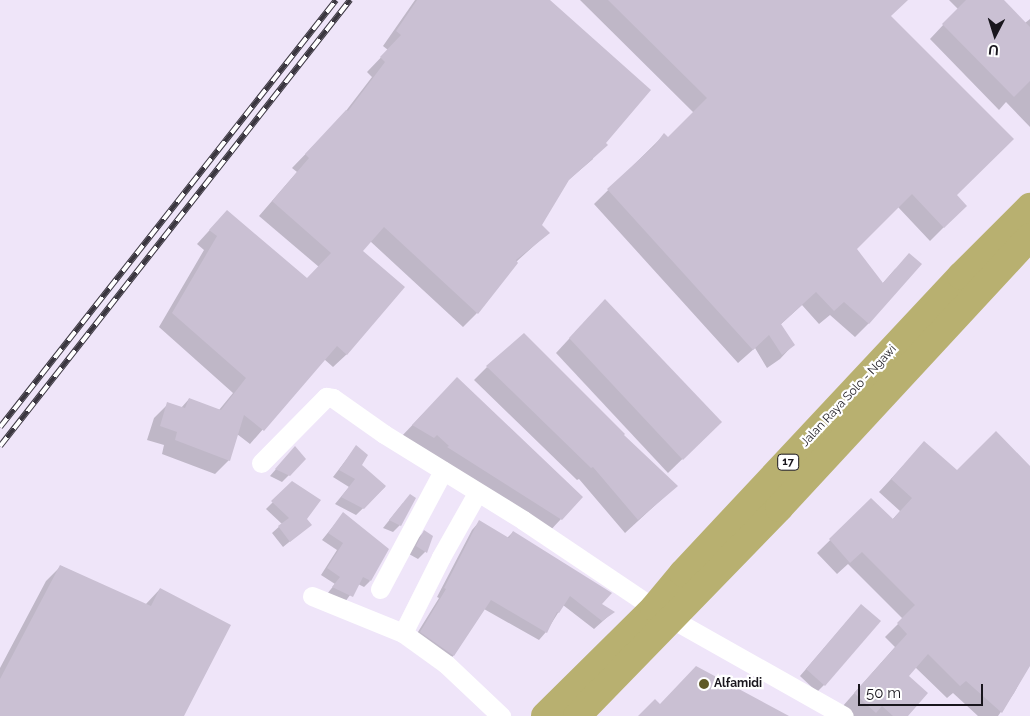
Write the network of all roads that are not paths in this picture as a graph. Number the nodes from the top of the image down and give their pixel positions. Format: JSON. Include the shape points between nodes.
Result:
{"nodes":[{"id":1,"x":1030,"y":207,"type":"edge"},
{"id":2,"x":1030,"y":237,"type":"edge"},
{"id":3,"x":261,"y":463,"type":"dead end"},
{"id":4,"x":442,"y":471,"type":"junction"},
{"id":5,"x":477,"y":493,"type":"junction"},
{"id":6,"x":380,"y":589,"type":"dead end"},
{"id":7,"x":312,"y":596,"type":"dead end"},
{"id":8,"x":663,"y":614,"type":"junction"},
{"id":9,"x":403,"y":633,"type":"junction"},
{"id":10,"x":500,"y":716,"type":"edge"},
{"id":11,"x":545,"y":716,"type":"edge"},
{"id":12,"x":577,"y":716,"type":"edge"},
{"id":13,"x":844,"y":716,"type":"edge"}],
"edges":[{"from":1,"to":8,"type":"highway","name":"Jalan Raya Solo - Ngawi","number":"17","via":[[961,276],[683,573]]},
{"from":2,"to":8,"type":"highway","name":"Jalan Raya Solo - Ngawi","number":"17","via":[[779,508]]},
{"from":3,"to":4,"type":"street","via":[[329,396]]},
{"from":4,"to":5,"type":"street"},
{"from":4,"to":6,"type":"street"},
{"from":5,"to":8,"type":"street"},
{"from":5,"to":9,"type":"street"},
{"from":7,"to":9,"type":"street"},
{"from":8,"to":11,"type":"highway","name":"Jalan Raya Solo - Ngawi","number":"17"},
{"from":8,"to":12,"type":"highway","name":"Jalan Raya Solo - Ngawi","number":"17"},
{"from":8,"to":13,"type":"street"},
{"from":9,"to":10,"type":"street","via":[[446,664]]}]}
